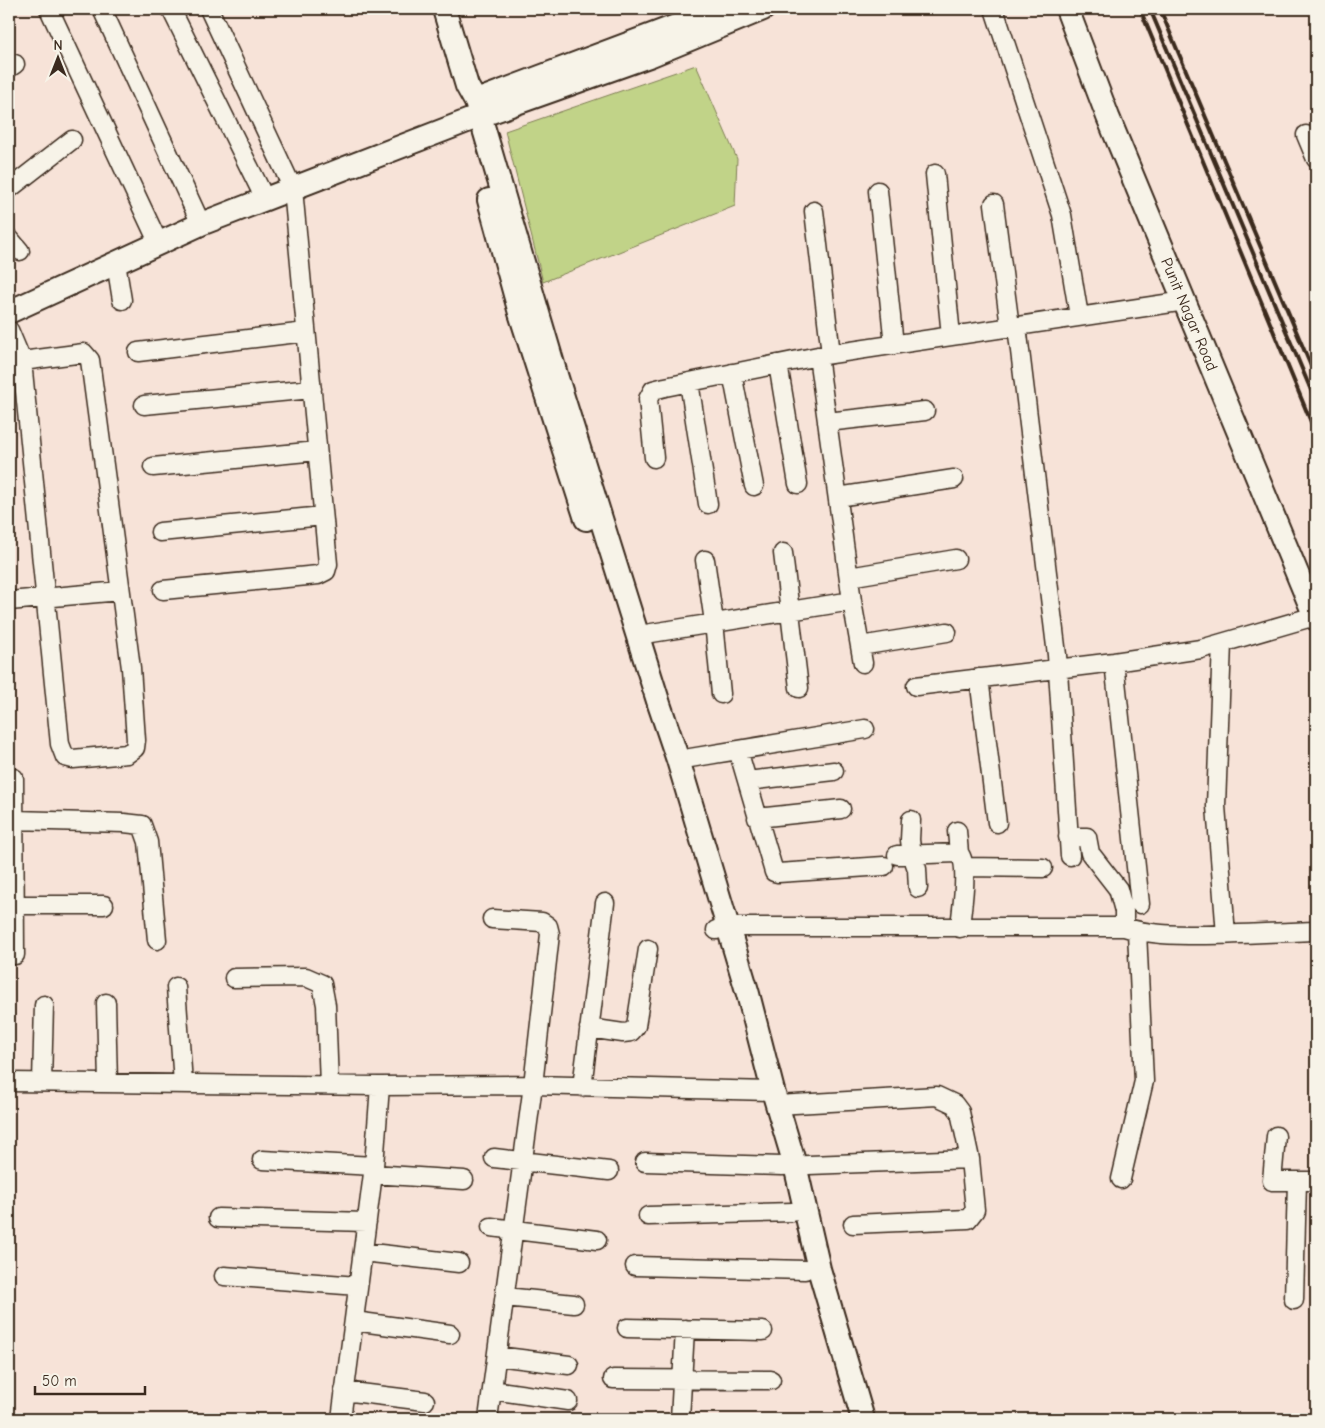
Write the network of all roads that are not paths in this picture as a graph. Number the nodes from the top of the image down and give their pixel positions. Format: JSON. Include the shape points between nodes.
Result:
{"nodes":[{"id":1,"x":49,"y":9,"type":"edge"},
{"id":2,"x":102,"y":9,"type":"edge"},
{"id":3,"x":171,"y":9,"type":"edge"},
{"id":4,"x":208,"y":9,"type":"edge"},
{"id":5,"x":444,"y":9,"type":"edge"},
{"id":6,"x":721,"y":9,"type":"edge"},
{"id":7,"x":763,"y":9,"type":"edge"},
{"id":8,"x":994,"y":9,"type":"edge"},
{"id":9,"x":1067,"y":9,"type":"edge"},
{"id":10,"x":471,"y":106,"type":"junction"},
{"id":11,"x":1306,"y":135,"type":"dead end"},
{"id":12,"x":72,"y":140,"type":"dead end"},
{"id":13,"x":1316,"y":159,"type":"edge"},
{"id":14,"x":935,"y":174,"type":"dead end"},
{"id":15,"x":291,"y":183,"type":"junction"},
{"id":16,"x":9,"y":189,"type":"edge"},
{"id":17,"x":878,"y":190,"type":"dead end"},
{"id":18,"x":263,"y":195,"type":"junction"},
{"id":19,"x":994,"y":204,"type":"dead end"},
{"id":20,"x":814,"y":211,"type":"dead end"},
{"id":21,"x":199,"y":220,"type":"junction"},
{"id":22,"x":157,"y":239,"type":"junction"},
{"id":23,"x":113,"y":275,"type":"junction"},
{"id":24,"x":42,"y":293,"type":"junction"},
{"id":25,"x":122,"y":300,"type":"dead end"},
{"id":26,"x":1185,"y":301,"type":"junction"},
{"id":27,"x":9,"y":305,"type":"edge"},
{"id":28,"x":9,"y":312,"type":"edge"},
{"id":29,"x":1079,"y":316,"type":"junction"},
{"id":30,"x":1013,"y":326,"type":"junction"},
{"id":31,"x":9,"y":330,"type":"edge"},
{"id":32,"x":306,"y":332,"type":"junction"},
{"id":33,"x":951,"y":336,"type":"junction"},
{"id":34,"x":894,"y":345,"type":"junction"},
{"id":35,"x":138,"y":352,"type":"dead end"},
{"id":36,"x":824,"y":355,"type":"junction"},
{"id":37,"x":22,"y":361,"type":"junction"},
{"id":38,"x":778,"y":364,"type":"junction"},
{"id":39,"x":732,"y":373,"type":"junction"},
{"id":40,"x":689,"y":382,"type":"junction"},
{"id":41,"x":312,"y":389,"type":"junction"},
{"id":42,"x":144,"y":405,"type":"dead end"},
{"id":43,"x":924,"y":411,"type":"dead end"},
{"id":44,"x":827,"y":422,"type":"junction"},
{"id":45,"x":317,"y":451,"type":"junction"},
{"id":46,"x":654,"y":458,"type":"dead end"},
{"id":47,"x":153,"y":467,"type":"dead end"},
{"id":48,"x":954,"y":479,"type":"dead end"},
{"id":49,"x":798,"y":484,"type":"dead end"},
{"id":50,"x":754,"y":486,"type":"dead end"},
{"id":51,"x":838,"y":497,"type":"junction"},
{"id":52,"x":708,"y":504,"type":"dead end"},
{"id":53,"x":323,"y":516,"type":"junction"},
{"id":54,"x":160,"y":532,"type":"dead end"},
{"id":55,"x":783,"y":553,"type":"dead end"},
{"id":56,"x":956,"y":559,"type":"dead end"},
{"id":57,"x":705,"y":560,"type":"dead end"},
{"id":58,"x":849,"y":577,"type":"junction"},
{"id":59,"x":163,"y":590,"type":"dead end"},
{"id":60,"x":120,"y":591,"type":"junction"},
{"id":61,"x":46,"y":598,"type":"junction"},
{"id":62,"x":9,"y":601,"type":"edge"},
{"id":63,"x":852,"y":601,"type":"junction"},
{"id":64,"x":790,"y":610,"type":"junction"},
{"id":65,"x":1316,"y":618,"type":"edge"},
{"id":66,"x":714,"y":622,"type":"junction"},
{"id":67,"x":947,"y":632,"type":"dead end"},
{"id":68,"x":638,"y":635,"type":"junction"},
{"id":69,"x":1222,"y":643,"type":"junction"},
{"id":70,"x":1114,"y":662,"type":"junction"},
{"id":71,"x":1056,"y":669,"type":"junction"},
{"id":72,"x":979,"y":678,"type":"junction"},
{"id":73,"x":916,"y":686,"type":"dead end"},
{"id":74,"x":799,"y":688,"type":"dead end"},
{"id":75,"x":721,"y":694,"type":"dead end"},
{"id":76,"x":864,"y":729,"type":"dead end"},
{"id":77,"x":738,"y":750,"type":"junction"},
{"id":78,"x":678,"y":760,"type":"junction"},
{"id":79,"x":834,"y":771,"type":"dead end"},
{"id":80,"x":14,"y":778,"type":"dead end"},
{"id":81,"x":747,"y":781,"type":"junction"},
{"id":82,"x":840,"y":810,"type":"dead end"},
{"id":83,"x":757,"y":818,"type":"junction"},
{"id":84,"x":911,"y":820,"type":"dead end"},
{"id":85,"x":997,"y":823,"type":"dead end"},
{"id":86,"x":13,"y":829,"type":"edge"},
{"id":87,"x":957,"y":832,"type":"dead end"},
{"id":88,"x":1068,"y":837,"type":"junction"},
{"id":89,"x":1070,"y":856,"type":"dead end"},
{"id":90,"x":898,"y":859,"type":"junction"},
{"id":91,"x":961,"y":860,"type":"junction"},
{"id":92,"x":1043,"y":868,"type":"dead end"},
{"id":93,"x":918,"y":888,"type":"dead end"},
{"id":94,"x":1120,"y":897,"type":"junction"},
{"id":95,"x":605,"y":903,"type":"dead end"},
{"id":96,"x":15,"y":905,"type":"junction"},
{"id":97,"x":104,"y":905,"type":"dead end"},
{"id":98,"x":492,"y":919,"type":"dead end"},
{"id":99,"x":960,"y":928,"type":"junction"},
{"id":100,"x":722,"y":929,"type":"junction"},
{"id":101,"x":1130,"y":930,"type":"junction"},
{"id":102,"x":1316,"y":931,"type":"edge"},
{"id":103,"x":1226,"y":935,"type":"junction"},
{"id":104,"x":157,"y":940,"type":"dead end"},
{"id":105,"x":648,"y":949,"type":"dead end"},
{"id":106,"x":15,"y":956,"type":"dead end"},
{"id":107,"x":234,"y":978,"type":"dead end"},
{"id":108,"x":176,"y":987,"type":"dead end"},
{"id":109,"x":106,"y":1003,"type":"dead end"},
{"id":110,"x":44,"y":1005,"type":"dead end"},
{"id":111,"x":589,"y":1028,"type":"junction"},
{"id":112,"x":9,"y":1082,"type":"edge"},
{"id":113,"x":42,"y":1082,"type":"junction"},
{"id":114,"x":108,"y":1083,"type":"junction"},
{"id":115,"x":183,"y":1083,"type":"junction"},
{"id":116,"x":329,"y":1085,"type":"junction"},
{"id":117,"x":534,"y":1085,"type":"junction"},
{"id":118,"x":380,"y":1086,"type":"junction"},
{"id":119,"x":582,"y":1086,"type":"junction"},
{"id":120,"x":771,"y":1096,"type":"junction"},
{"id":121,"x":1276,"y":1136,"type":"dead end"},
{"id":122,"x":494,"y":1158,"type":"dead end"},
{"id":123,"x":970,"y":1159,"type":"junction"},
{"id":124,"x":262,"y":1160,"type":"dead end"},
{"id":125,"x":523,"y":1161,"type":"junction"},
{"id":126,"x":645,"y":1162,"type":"dead end"},
{"id":127,"x":789,"y":1165,"type":"junction"},
{"id":128,"x":374,"y":1170,"type":"junction"},
{"id":129,"x":609,"y":1171,"type":"dead end"},
{"id":130,"x":464,"y":1180,"type":"dead end"},
{"id":131,"x":1121,"y":1180,"type":"dead end"},
{"id":132,"x":1297,"y":1181,"type":"junction"},
{"id":133,"x":1316,"y":1181,"type":"edge"},
{"id":134,"x":793,"y":1212,"type":"junction"},
{"id":135,"x":648,"y":1216,"type":"dead end"},
{"id":136,"x":218,"y":1218,"type":"dead end"},
{"id":137,"x":367,"y":1222,"type":"junction"},
{"id":138,"x":853,"y":1224,"type":"dead end"},
{"id":139,"x":491,"y":1227,"type":"dead end"},
{"id":140,"x":514,"y":1231,"type":"junction"},
{"id":141,"x":597,"y":1240,"type":"dead end"},
{"id":142,"x":363,"y":1252,"type":"junction"},
{"id":143,"x":459,"y":1263,"type":"dead end"},
{"id":144,"x":635,"y":1266,"type":"dead end"},
{"id":145,"x":805,"y":1270,"type":"junction"},
{"id":146,"x":224,"y":1276,"type":"dead end"},
{"id":147,"x":358,"y":1286,"type":"junction"},
{"id":148,"x":505,"y":1297,"type":"junction"},
{"id":149,"x":1294,"y":1300,"type":"dead end"},
{"id":150,"x":574,"y":1304,"type":"dead end"},
{"id":151,"x":354,"y":1321,"type":"junction"},
{"id":152,"x":628,"y":1328,"type":"dead end"},
{"id":153,"x":684,"y":1329,"type":"junction"},
{"id":154,"x":763,"y":1331,"type":"dead end"},
{"id":155,"x":450,"y":1334,"type":"dead end"},
{"id":156,"x":497,"y":1356,"type":"junction"},
{"id":157,"x":569,"y":1365,"type":"dead end"},
{"id":158,"x":612,"y":1379,"type":"dead end"},
{"id":159,"x":682,"y":1380,"type":"junction"},
{"id":160,"x":772,"y":1380,"type":"dead end"},
{"id":161,"x":492,"y":1390,"type":"junction"},
{"id":162,"x":344,"y":1391,"type":"junction"},
{"id":163,"x":425,"y":1400,"type":"dead end"},
{"id":164,"x":568,"y":1401,"type":"dead end"},
{"id":165,"x":341,"y":1419,"type":"edge"},
{"id":166,"x":488,"y":1419,"type":"edge"},
{"id":167,"x":680,"y":1419,"type":"edge"},
{"id":168,"x":847,"y":1419,"type":"edge"},
{"id":169,"x":863,"y":1419,"type":"edge"}],
"edges":[{"from":1,"to":22,"type":"street"},
{"from":2,"to":21,"type":"street"},
{"from":3,"to":18,"type":"street"},
{"from":4,"to":15,"type":"street"},
{"from":5,"to":10,"type":"street"},
{"from":6,"to":10,"type":"street"},
{"from":7,"to":10,"type":"street","via":[[649,56]]},
{"from":8,"to":29,"type":"street","via":[[1062,216]]},
{"from":9,"to":26,"type":"street","name":"Punit Nagar Road"},
{"from":10,"to":15,"type":"street","via":[[406,138]]},
{"from":10,"to":68,"type":"street"},
{"from":10,"to":100,"type":"street","via":[[523,322]]},
{"from":11,"to":13,"type":"street"},
{"from":12,"to":16,"type":"street"},
{"from":14,"to":33,"type":"street"},
{"from":15,"to":18,"type":"street"},
{"from":15,"to":32,"type":"street"},
{"from":17,"to":34,"type":"street"},
{"from":18,"to":21,"type":"street"},
{"from":19,"to":30,"type":"street"},
{"from":20,"to":36,"type":"street"},
{"from":21,"to":22,"type":"street"},
{"from":22,"to":23,"type":"street"},
{"from":22,"to":24,"type":"street"},
{"from":23,"to":24,"type":"street"},
{"from":23,"to":25,"type":"street"},
{"from":24,"to":27,"type":"street"},
{"from":24,"to":28,"type":"street"},
{"from":26,"to":29,"type":"street"},
{"from":26,"to":65,"type":"street","name":"Punit Nagar Road"},
{"from":29,"to":30,"type":"street"},
{"from":30,"to":33,"type":"street"},
{"from":30,"to":71,"type":"street"},
{"from":31,"to":37,"type":"street"},
{"from":32,"to":35,"type":"street"},
{"from":32,"to":41,"type":"street"},
{"from":33,"to":34,"type":"street"},
{"from":34,"to":36,"type":"street"},
{"from":36,"to":38,"type":"street"},
{"from":36,"to":44,"type":"street"},
{"from":37,"to":60,"type":"street","via":[[84,353],[90,360]]},
{"from":37,"to":61,"type":"street"},
{"from":38,"to":39,"type":"street"},
{"from":38,"to":49,"type":"street"},
{"from":39,"to":40,"type":"street"},
{"from":39,"to":50,"type":"street"},
{"from":40,"to":46,"type":"street","via":[[653,390],[648,399]]},
{"from":40,"to":52,"type":"street"},
{"from":41,"to":42,"type":"street"},
{"from":41,"to":45,"type":"street"},
{"from":43,"to":44,"type":"street"},
{"from":44,"to":51,"type":"street"},
{"from":45,"to":47,"type":"street"},
{"from":45,"to":53,"type":"street"},
{"from":48,"to":51,"type":"street"},
{"from":51,"to":58,"type":"street"},
{"from":53,"to":54,"type":"street"},
{"from":53,"to":59,"type":"street","via":[[328,564],[326,571],[318,575]]},
{"from":55,"to":64,"type":"street"},
{"from":56,"to":58,"type":"street"},
{"from":57,"to":66,"type":"street"},
{"from":58,"to":63,"type":"street"},
{"from":60,"to":61,"type":"street"},
{"from":60,"to":61,"type":"street","via":[[131,668],[136,740],[135,748],[127,754],[118,755],[65,757],[60,744]]},
{"from":61,"to":62,"type":"street"},
{"from":63,"to":64,"type":"street"},
{"from":63,"to":67,"type":"street","via":[[862,655]]},
{"from":64,"to":66,"type":"street"},
{"from":64,"to":74,"type":"street"},
{"from":65,"to":69,"type":"street"},
{"from":66,"to":68,"type":"street"},
{"from":66,"to":75,"type":"street"},
{"from":68,"to":78,"type":"street"},
{"from":69,"to":70,"type":"street"},
{"from":69,"to":103,"type":"street","via":[[1216,806]]},
{"from":70,"to":71,"type":"street"},
{"from":70,"to":94,"type":"street","via":[[1139,897]]},
{"from":71,"to":72,"type":"street"},
{"from":71,"to":88,"type":"street"},
{"from":72,"to":73,"type":"street"},
{"from":72,"to":85,"type":"street"},
{"from":76,"to":77,"type":"street"},
{"from":77,"to":78,"type":"street"},
{"from":77,"to":81,"type":"street"},
{"from":78,"to":100,"type":"street"},
{"from":79,"to":81,"type":"street"},
{"from":80,"to":86,"type":"street"},
{"from":81,"to":83,"type":"street"},
{"from":82,"to":83,"type":"street"},
{"from":83,"to":90,"type":"street","via":[[774,872]]},
{"from":84,"to":90,"type":"street","via":[[910,840]]},
{"from":86,"to":96,"type":"street"},
{"from":86,"to":104,"type":"street","via":[[124,823],[142,825],[148,842]]},
{"from":87,"to":91,"type":"street"},
{"from":88,"to":89,"type":"street"},
{"from":88,"to":94,"type":"street","via":[[1087,837],[1090,852]]},
{"from":90,"to":91,"type":"street"},
{"from":90,"to":93,"type":"street","via":[[917,869]]},
{"from":91,"to":92,"type":"street"},
{"from":91,"to":99,"type":"street"},
{"from":94,"to":101,"type":"street"},
{"from":95,"to":111,"type":"street"},
{"from":96,"to":97,"type":"street"},
{"from":96,"to":106,"type":"street"},
{"from":98,"to":117,"type":"street","via":[[542,922],[548,926],[550,934]]},
{"from":99,"to":100,"type":"street"},
{"from":99,"to":101,"type":"street"},
{"from":100,"to":120,"type":"street"},
{"from":101,"to":103,"type":"street","via":[[1160,935]]},
{"from":101,"to":131,"type":"street","via":[[1144,1081]]},
{"from":102,"to":103,"type":"street"},
{"from":105,"to":111,"type":"street","via":[[636,1026],[631,1032],[623,1033]]},
{"from":107,"to":116,"type":"street","via":[[306,978],[322,984],[326,1005]]},
{"from":108,"to":115,"type":"street"},
{"from":109,"to":114,"type":"street"},
{"from":110,"to":113,"type":"street"},
{"from":111,"to":119,"type":"street"},
{"from":112,"to":113,"type":"street"},
{"from":113,"to":114,"type":"street"},
{"from":114,"to":115,"type":"street"},
{"from":115,"to":116,"type":"street"},
{"from":116,"to":118,"type":"street"},
{"from":117,"to":118,"type":"street"},
{"from":117,"to":119,"type":"street"},
{"from":117,"to":125,"type":"street"},
{"from":118,"to":128,"type":"street"},
{"from":119,"to":120,"type":"street"},
{"from":120,"to":123,"type":"street","via":[[937,1096],[954,1104],[960,1112]]},
{"from":120,"to":127,"type":"street"},
{"from":121,"to":132,"type":"street","via":[[1272,1181]]},
{"from":122,"to":125,"type":"street"},
{"from":123,"to":127,"type":"street"},
{"from":123,"to":138,"type":"street","via":[[975,1210],[968,1219]]},
{"from":124,"to":128,"type":"street"},
{"from":125,"to":129,"type":"street"},
{"from":125,"to":140,"type":"street"},
{"from":126,"to":127,"type":"street"},
{"from":127,"to":134,"type":"street"},
{"from":127,"to":169,"type":"street"},
{"from":128,"to":130,"type":"street"},
{"from":128,"to":137,"type":"street"},
{"from":132,"to":133,"type":"street"},
{"from":132,"to":149,"type":"street"},
{"from":134,"to":135,"type":"street"},
{"from":134,"to":145,"type":"street"},
{"from":136,"to":137,"type":"street"},
{"from":137,"to":142,"type":"street"},
{"from":139,"to":140,"type":"street"},
{"from":140,"to":141,"type":"street"},
{"from":140,"to":148,"type":"street"},
{"from":142,"to":143,"type":"street"},
{"from":142,"to":147,"type":"street"},
{"from":144,"to":145,"type":"street"},
{"from":145,"to":168,"type":"street"},
{"from":146,"to":147,"type":"street"},
{"from":147,"to":151,"type":"street"},
{"from":148,"to":150,"type":"street"},
{"from":148,"to":156,"type":"street"},
{"from":151,"to":155,"type":"street"},
{"from":151,"to":162,"type":"street"},
{"from":152,"to":153,"type":"street"},
{"from":153,"to":154,"type":"street"},
{"from":153,"to":159,"type":"street"},
{"from":156,"to":157,"type":"street"},
{"from":156,"to":161,"type":"street"},
{"from":158,"to":159,"type":"street"},
{"from":159,"to":160,"type":"street"},
{"from":159,"to":167,"type":"street"},
{"from":161,"to":164,"type":"street"},
{"from":161,"to":166,"type":"street"},
{"from":162,"to":163,"type":"street"},
{"from":162,"to":165,"type":"street"}]}
